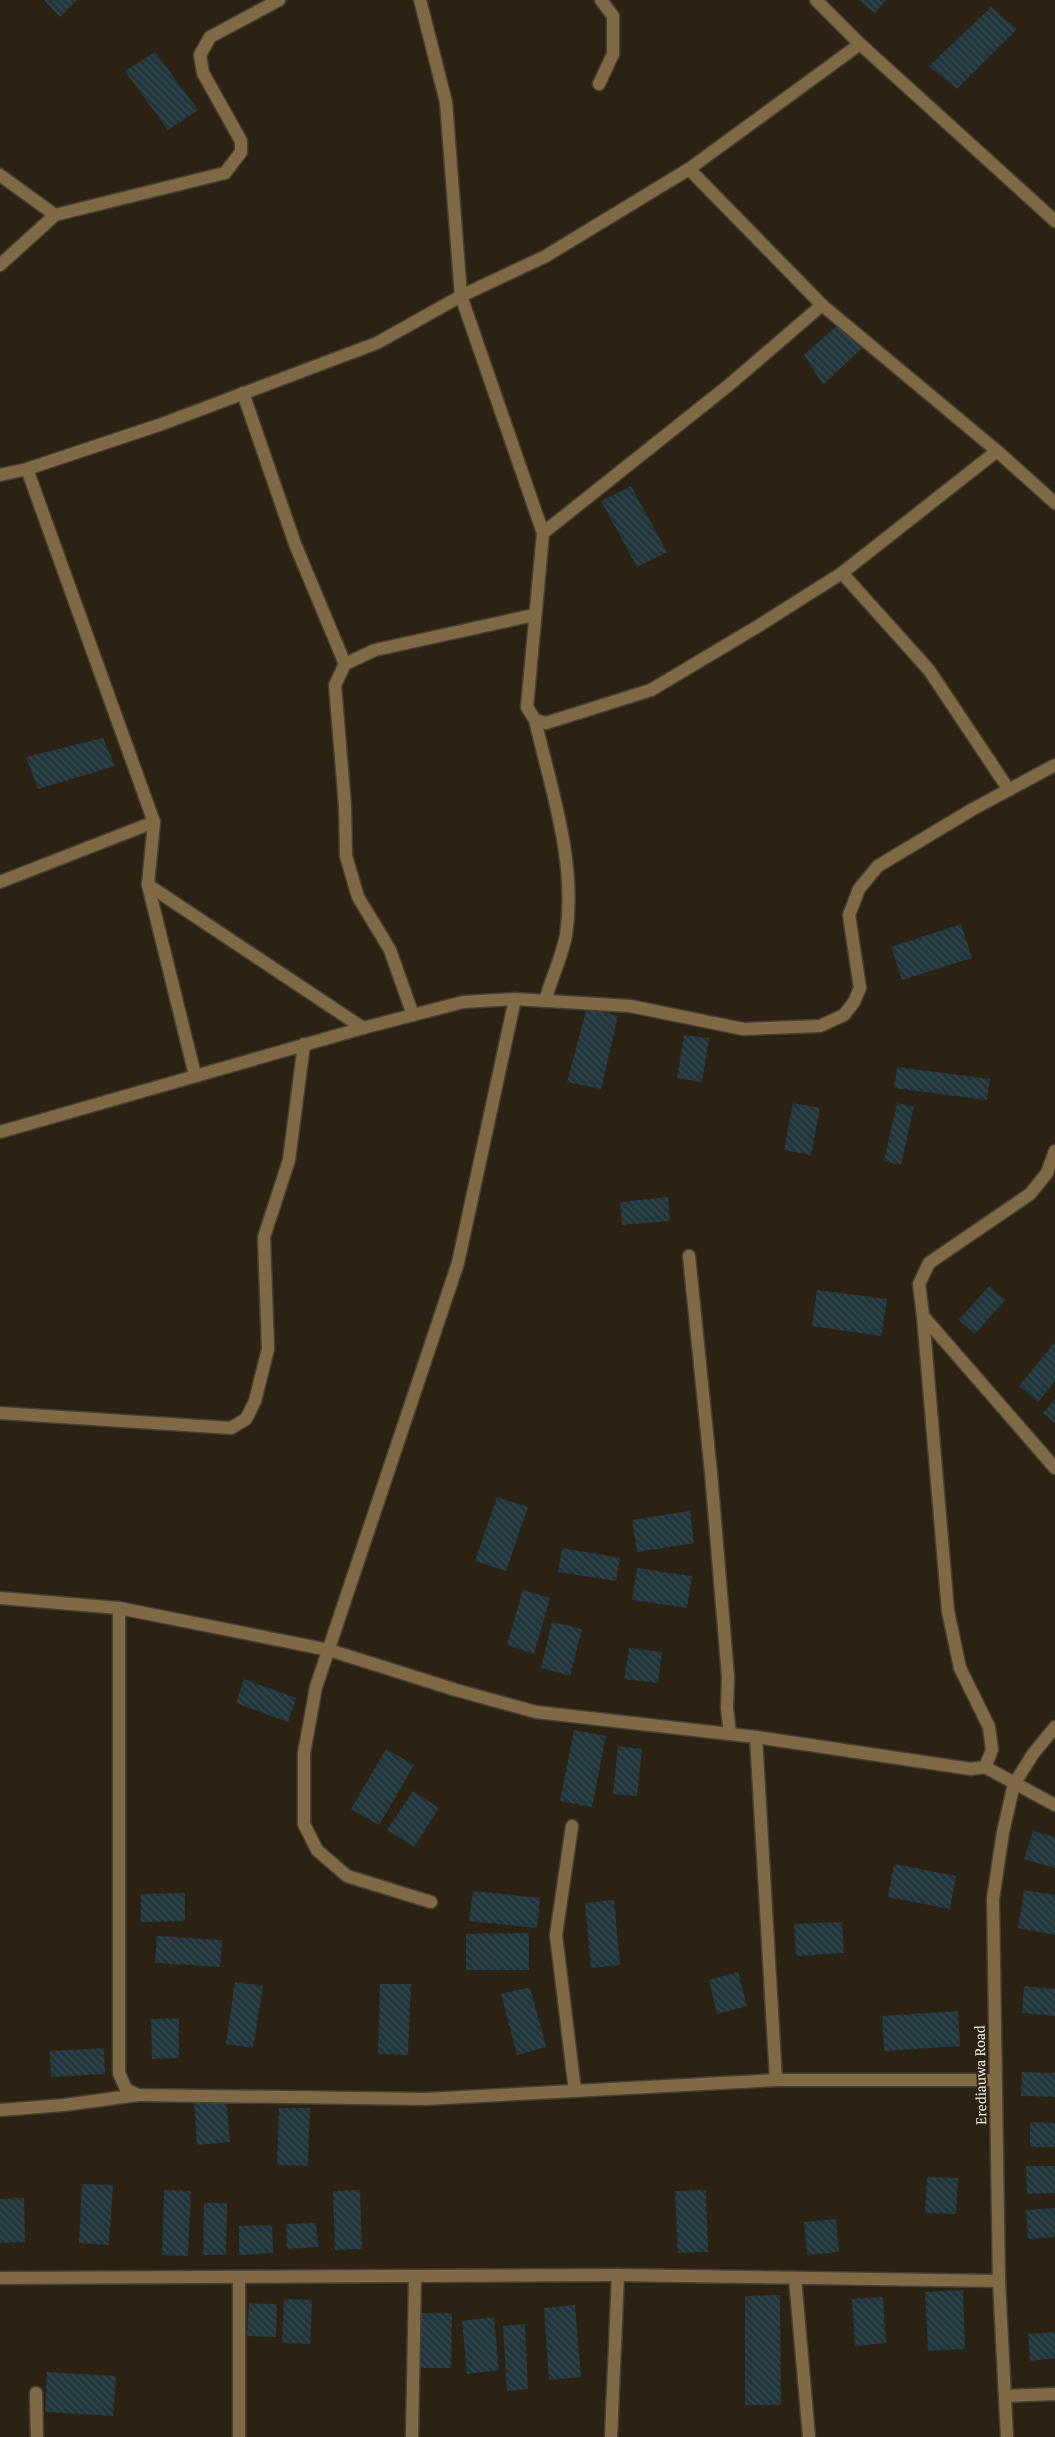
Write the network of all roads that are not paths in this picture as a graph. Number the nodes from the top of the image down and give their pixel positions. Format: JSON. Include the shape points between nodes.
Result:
{"nodes":[{"id":1,"x":280,"y":0,"type":"edge"},
{"id":2,"x":420,"y":0,"type":"edge"},
{"id":3,"x":601,"y":0,"type":"edge"},
{"id":4,"x":816,"y":0,"type":"edge"},
{"id":5,"x":860,"y":44,"type":"junction"},
{"id":6,"x":599,"y":84,"type":"dead end"},
{"id":7,"x":689,"y":169,"type":"junction"},
{"id":8,"x":0,"y":175,"type":"edge"},
{"id":9,"x":55,"y":214,"type":"junction"},
{"id":10,"x":1055,"y":221,"type":"edge"},
{"id":11,"x":0,"y":265,"type":"edge"},
{"id":12,"x":461,"y":296,"type":"junction"},
{"id":13,"x":822,"y":305,"type":"junction"},
{"id":14,"x":244,"y":393,"type":"junction"},
{"id":15,"x":997,"y":451,"type":"junction"},
{"id":16,"x":27,"y":469,"type":"junction"},
{"id":17,"x":0,"y":475,"type":"edge"},
{"id":18,"x":1055,"y":503,"type":"edge"},
{"id":19,"x":543,"y":533,"type":"junction"},
{"id":20,"x":842,"y":573,"type":"junction"},
{"id":21,"x":534,"y":616,"type":"junction"},
{"id":22,"x":345,"y":664,"type":"junction"},
{"id":23,"x":536,"y":720,"type":"junction"},
{"id":24,"x":1055,"y":765,"type":"edge"},
{"id":25,"x":1008,"y":790,"type":"junction"},
{"id":26,"x":154,"y":822,"type":"junction"},
{"id":27,"x":0,"y":882,"type":"edge"},
{"id":28,"x":148,"y":885,"type":"junction"},
{"id":29,"x":514,"y":999,"type":"junction"},
{"id":30,"x":544,"y":1000,"type":"junction"},
{"id":31,"x":414,"y":1015,"type":"junction"},
{"id":32,"x":363,"y":1028,"type":"junction"},
{"id":33,"x":304,"y":1044,"type":"junction"},
{"id":34,"x":195,"y":1075,"type":"junction"},
{"id":35,"x":0,"y":1132,"type":"edge"},
{"id":36,"x":1055,"y":1151,"type":"edge"},
{"id":37,"x":1051,"y":1178,"type":"edge"},
{"id":38,"x":689,"y":1256,"type":"dead end"},
{"id":39,"x":923,"y":1316,"type":"junction"},
{"id":40,"x":0,"y":1413,"type":"edge"},
{"id":41,"x":1055,"y":1468,"type":"edge"},
{"id":42,"x":0,"y":1598,"type":"edge"},
{"id":43,"x":119,"y":1608,"type":"junction"},
{"id":44,"x":328,"y":1650,"type":"junction"},
{"id":45,"x":1055,"y":1727,"type":"edge"},
{"id":46,"x":730,"y":1734,"type":"junction"},
{"id":47,"x":756,"y":1737,"type":"junction"},
{"id":48,"x":985,"y":1767,"type":"junction"},
{"id":49,"x":1014,"y":1784,"type":"junction"},
{"id":50,"x":1055,"y":1805,"type":"edge"},
{"id":51,"x":572,"y":1826,"type":"dead end"},
{"id":52,"x":431,"y":1902,"type":"dead end"},
{"id":53,"x":776,"y":2080,"type":"junction"},
{"id":54,"x":996,"y":2080,"type":"junction"},
{"id":55,"x":575,"y":2091,"type":"junction"},
{"id":56,"x":138,"y":2095,"type":"junction"},
{"id":57,"x":0,"y":2110,"type":"edge"},
{"id":58,"x":618,"y":2275,"type":"junction"},
{"id":59,"x":0,"y":2278,"type":"edge"},
{"id":60,"x":239,"y":2278,"type":"junction"},
{"id":61,"x":415,"y":2278,"type":"junction"},
{"id":62,"x":795,"y":2278,"type":"junction"},
{"id":63,"x":999,"y":2282,"type":"junction"},
{"id":64,"x":36,"y":2393,"type":"dead end"},
{"id":65,"x":1055,"y":2394,"type":"edge"},
{"id":66,"x":1005,"y":2396,"type":"junction"},
{"id":67,"x":36,"y":2437,"type":"edge"},
{"id":68,"x":239,"y":2437,"type":"edge"},
{"id":69,"x":412,"y":2437,"type":"edge"},
{"id":70,"x":611,"y":2437,"type":"edge"},
{"id":71,"x":809,"y":2437,"type":"edge"},
{"id":72,"x":1007,"y":2437,"type":"edge"}],
"edges":[{"from":1,"to":9,"type":"street","via":[[210,37],[200,56],[203,74],[241,141],[241,152],[224,173]]},
{"from":2,"to":12,"type":"street","via":[[446,102]]},
{"from":3,"to":6,"type":"street","via":[[613,16],[613,54]]},
{"from":4,"to":5,"type":"street"},
{"from":5,"to":7,"type":"street"},
{"from":5,"to":10,"type":"street"},
{"from":7,"to":12,"type":"street","via":[[546,256]]},
{"from":7,"to":13,"type":"street"},
{"from":8,"to":9,"type":"street"},
{"from":9,"to":11,"type":"street"},
{"from":12,"to":14,"type":"street","via":[[377,343]]},
{"from":12,"to":19,"type":"street"},
{"from":13,"to":15,"type":"street"},
{"from":13,"to":19,"type":"street","via":[[729,385]]},
{"from":14,"to":16,"type":"street"},
{"from":14,"to":22,"type":"street","via":[[295,544]]},
{"from":15,"to":18,"type":"street"},
{"from":15,"to":20,"type":"street"},
{"from":16,"to":17,"type":"street"},
{"from":16,"to":26,"type":"street"},
{"from":19,"to":21,"type":"street"},
{"from":20,"to":23,"type":"street","via":[[651,690],[546,723]]},
{"from":20,"to":25,"type":"street","via":[[929,670]]},
{"from":21,"to":22,"type":"street","via":[[375,650]]},
{"from":21,"to":23,"type":"street","via":[[527,707]]},
{"from":22,"to":31,"type":"street","via":[[335,685],[346,856],[358,897],[390,950]]},
{"from":23,"to":30,"type":"street","via":[[566,856],[568,893],[566,936]]},
{"from":24,"to":25,"type":"street"},
{"from":25,"to":30,"type":"street","via":[[878,866],[859,889],[849,915],[860,988],[844,1015],[820,1026],[742,1029],[630,1006]]},
{"from":26,"to":27,"type":"street"},
{"from":26,"to":28,"type":"street"},
{"from":28,"to":32,"type":"street"},
{"from":28,"to":34,"type":"street"},
{"from":29,"to":30,"type":"street"},
{"from":29,"to":31,"type":"street","via":[[463,1002]]},
{"from":29,"to":44,"type":"street","via":[[458,1263]]},
{"from":31,"to":32,"type":"street"},
{"from":32,"to":33,"type":"street"},
{"from":33,"to":34,"type":"street"},
{"from":33,"to":40,"type":"street","via":[[289,1160],[264,1237],[268,1349],[246,1419],[232,1428]]},
{"from":34,"to":35,"type":"street"},
{"from":36,"to":37,"type":"street"},
{"from":37,"to":39,"type":"street","via":[[929,1263],[919,1284]]},
{"from":38,"to":46,"type":"street","via":[[711,1473]]},
{"from":39,"to":41,"type":"street"},
{"from":39,"to":48,"type":"street","via":[[948,1611],[960,1668],[989,1727],[992,1750]]},
{"from":42,"to":43,"type":"street"},
{"from":43,"to":44,"type":"street"},
{"from":43,"to":56,"type":"street","via":[[119,2073],[126,2089]]},
{"from":44,"to":46,"type":"street","via":[[536,1712]]},
{"from":44,"to":52,"type":"street","via":[[316,1687],[304,1753],[304,1824],[317,1850],[347,1876]]},
{"from":45,"to":49,"type":"street","name":"Erediauwa Road"},
{"from":46,"to":47,"type":"street"},
{"from":47,"to":48,"type":"street","via":[[971,1769]]},
{"from":47,"to":53,"type":"street"},
{"from":48,"to":49,"type":"street"},
{"from":49,"to":50,"type":"street"},
{"from":49,"to":54,"type":"street","name":"Erediauwa Road","via":[[993,1898]]},
{"from":51,"to":55,"type":"street","via":[[556,1935]]},
{"from":53,"to":54,"type":"street"},
{"from":53,"to":55,"type":"street"},
{"from":54,"to":63,"type":"street","name":"Erediauwa Road"},
{"from":55,"to":56,"type":"street","via":[[425,2099]]},
{"from":56,"to":57,"type":"street"},
{"from":58,"to":61,"type":"street"},
{"from":58,"to":62,"type":"street"},
{"from":58,"to":70,"type":"street"},
{"from":59,"to":60,"type":"street"},
{"from":60,"to":61,"type":"street"},
{"from":60,"to":68,"type":"street"},
{"from":61,"to":69,"type":"street"},
{"from":62,"to":63,"type":"street"},
{"from":62,"to":71,"type":"street"},
{"from":63,"to":66,"type":"street","name":"Erediauwa Road"},
{"from":64,"to":67,"type":"street"},
{"from":65,"to":66,"type":"street"},
{"from":66,"to":72,"type":"street","name":"Erediauwa Road"}]}
